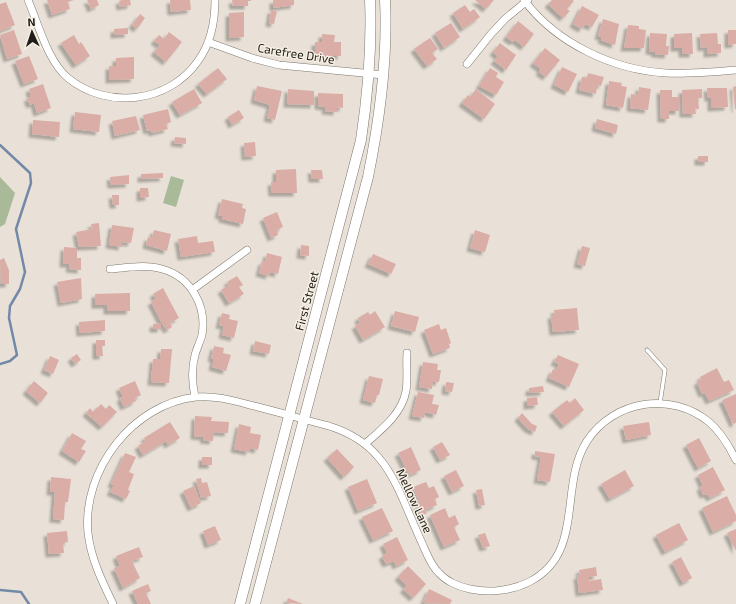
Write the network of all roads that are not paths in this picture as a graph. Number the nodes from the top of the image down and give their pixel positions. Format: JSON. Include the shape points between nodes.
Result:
{"nodes":[{"id":1,"x":28,"y":0,"type":"edge"},
{"id":2,"x":215,"y":0,"type":"edge"},
{"id":3,"x":370,"y":0,"type":"edge"},
{"id":4,"x":385,"y":0,"type":"edge"},
{"id":5,"x":526,"y":1,"type":"edge"},
{"id":6,"x":208,"y":42,"type":"junction"},
{"id":7,"x":467,"y":64,"type":"dead end"},
{"id":8,"x":736,"y":70,"type":"edge"},
{"id":9,"x":369,"y":74,"type":"junction"},
{"id":10,"x":384,"y":74,"type":"junction"},
{"id":11,"x":247,"y":250,"type":"dead end"},
{"id":12,"x":110,"y":269,"type":"dead end"},
{"id":13,"x":192,"y":290,"type":"junction"},
{"id":14,"x":647,"y":350,"type":"dead end"},
{"id":15,"x":407,"y":353,"type":"dead end"},
{"id":16,"x":195,"y":397,"type":"junction"},
{"id":17,"x":660,"y":403,"type":"junction"},
{"id":18,"x":290,"y":416,"type":"junction"},
{"id":19,"x":304,"y":419,"type":"junction"},
{"id":20,"x":365,"y":444,"type":"junction"},
{"id":21,"x":736,"y":460,"type":"edge"},
{"id":22,"x":113,"y":604,"type":"edge"},
{"id":23,"x":240,"y":604,"type":"edge"},
{"id":24,"x":255,"y":604,"type":"edge"}],
"edges":[{"from":1,"to":6,"type":"street","via":[[59,68],[83,89],[102,96],[123,99],[145,96],[166,88],[184,77],[198,61]]},
{"from":2,"to":6,"type":"street","via":[[213,29]]},
{"from":3,"to":9,"type":"main road","name":"First Street"},
{"from":4,"to":10,"type":"main road"},
{"from":5,"to":7,"type":"street","via":[[490,34]]},
{"from":5,"to":8,"type":"street","via":[[555,31],[571,42],[606,60],[627,67],[666,73]]},
{"from":6,"to":9,"type":"street","name":"Carefree Drive","via":[[279,65]]},
{"from":9,"to":10,"type":"street","name":"Carefree Drive"},
{"from":9,"to":18,"type":"main road","name":"First Street","via":[[361,140]]},
{"from":10,"to":19,"type":"main road","via":[[378,129],[368,177]]},
{"from":11,"to":13,"type":"street"},
{"from":12,"to":13,"type":"street","via":[[160,268],[178,276]]},
{"from":13,"to":16,"type":"street","via":[[200,306],[203,322],[192,368]]},
{"from":14,"to":17,"type":"lane","via":[[665,370]]},
{"from":15,"to":20,"type":"street","via":[[406,391],[402,403],[390,422]]},
{"from":16,"to":18,"type":"street","name":"Mellow Lane","via":[[225,399]]},
{"from":16,"to":22,"type":"street","name":"Mellow Lane","via":[[146,416],[120,439],[100,469],[90,501],[88,532],[98,575]]},
{"from":17,"to":20,"type":"street","name":"Mellow Lane","via":[[628,408],[599,426],[586,442],[578,459],[566,534],[558,555],[535,579],[502,591],[470,589],[454,584],[438,573],[388,471]]},
{"from":17,"to":21,"type":"street","name":"Mellow Lane","via":[[690,410],[710,423],[725,439]]},
{"from":18,"to":19,"type":"street","name":"Mellow Lane"},
{"from":18,"to":23,"type":"main road","name":"First Street"},
{"from":19,"to":20,"type":"street","name":"Mellow Lane","via":[[340,430]]},
{"from":19,"to":24,"type":"main road"}]}
